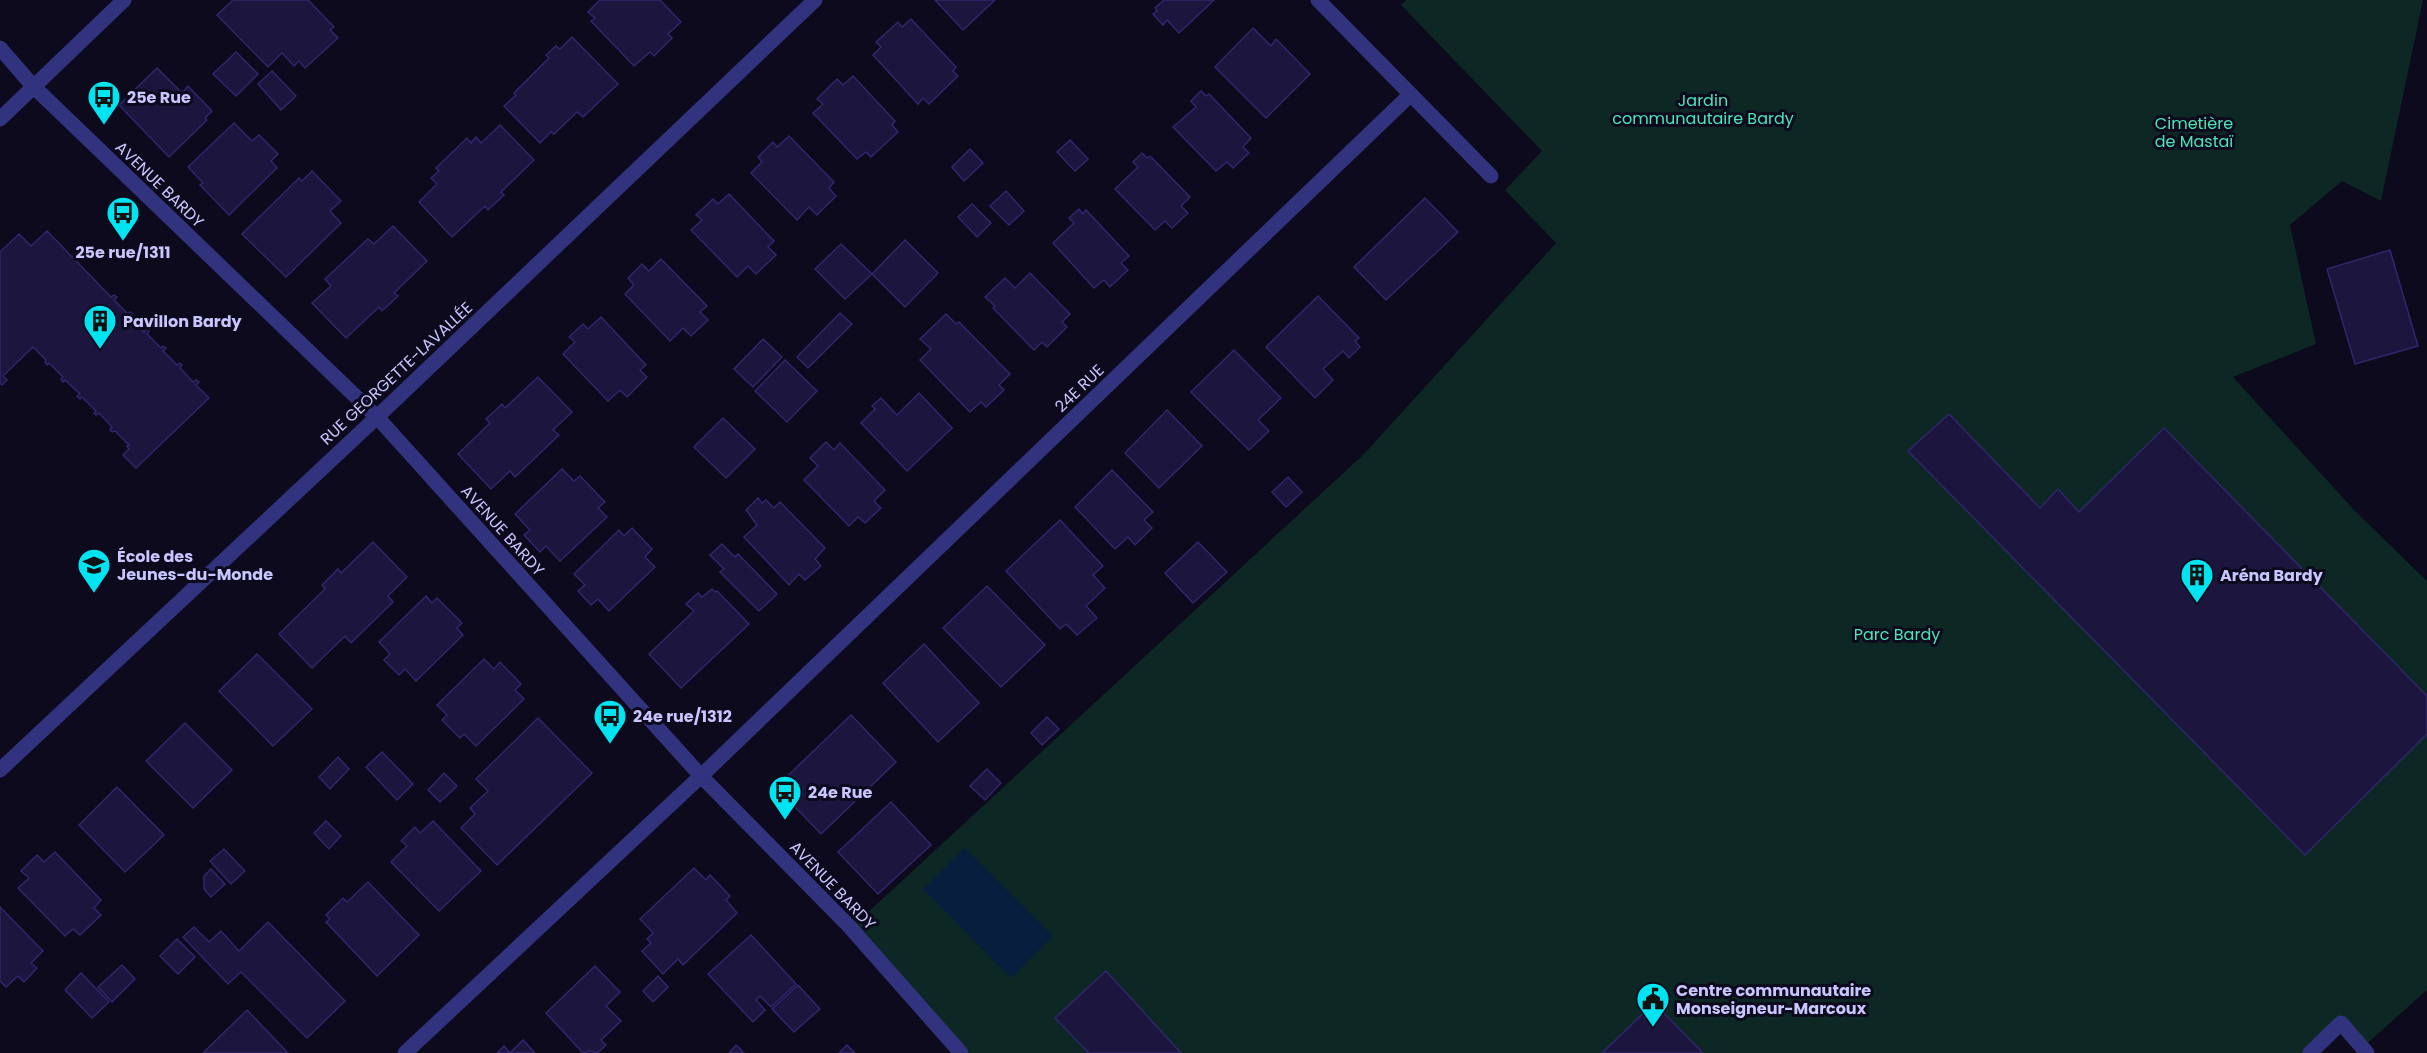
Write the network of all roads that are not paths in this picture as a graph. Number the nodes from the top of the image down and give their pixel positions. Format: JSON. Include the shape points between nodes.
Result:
{"nodes":[{"id":1,"x":124,"y":0,"type":"edge"},
{"id":2,"x":815,"y":0,"type":"edge"},
{"id":3,"x":1318,"y":0,"type":"edge"},
{"id":4,"x":0,"y":48,"type":"edge"},
{"id":5,"x":33,"y":87,"type":"junction"},
{"id":6,"x":1410,"y":95,"type":"junction"},
{"id":7,"x":0,"y":119,"type":"edge"},
{"id":8,"x":1491,"y":176,"type":"dead end"},
{"id":9,"x":377,"y":417,"type":"junction"},
{"id":10,"x":0,"y":770,"type":"edge"},
{"id":11,"x":701,"y":776,"type":"junction"},
{"id":12,"x":405,"y":1053,"type":"edge"},
{"id":13,"x":961,"y":1053,"type":"edge"},
{"id":14,"x":2310,"y":1053,"type":"edge"},
{"id":15,"x":2367,"y":1053,"type":"edge"}],
"edges":[{"from":1,"to":5,"type":"street"},
{"from":2,"to":9,"type":"street","name":"RUE GEORGETTE-LAVALLÉE"},
{"from":3,"to":6,"type":"street"},
{"from":4,"to":5,"type":"street","name":"AVENUE BARDY"},
{"from":5,"to":7,"type":"street"},
{"from":5,"to":9,"type":"street","name":"AVENUE BARDY"},
{"from":6,"to":8,"type":"street"},
{"from":6,"to":11,"type":"street","name":"24E RUE"},
{"from":9,"to":10,"type":"street","name":"RUE GEORGETTE-LAVALLÉE"},
{"from":9,"to":11,"type":"street","name":"AVENUE BARDY"},
{"from":11,"to":12,"type":"street","name":"24E RUE"},
{"from":11,"to":13,"type":"street","name":"AVENUE BARDY","via":[[848,925]]},
{"from":14,"to":15,"type":"street","via":[[2342,1023]]}]}
